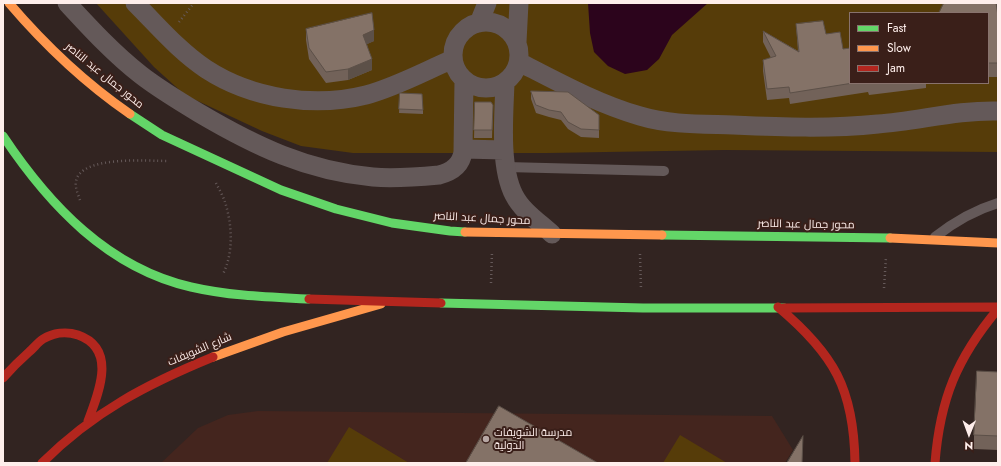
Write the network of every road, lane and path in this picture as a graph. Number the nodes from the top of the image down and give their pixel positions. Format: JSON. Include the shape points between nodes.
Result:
{"nodes":[{"id":1,"x":9,"y":3,"type":"edge"},
{"id":2,"x":67,"y":3,"type":"edge"},
{"id":3,"x":135,"y":3,"type":"edge"},
{"id":4,"x":194,"y":3,"type":"edge"},
{"id":5,"x":487,"y":3,"type":"edge"},
{"id":6,"x":519,"y":3,"type":"edge"},
{"id":7,"x":479,"y":23,"type":"junction"},
{"id":8,"x":167,"y":37,"type":"junction"},
{"id":9,"x":517,"y":42,"type":"junction"},
{"id":10,"x":453,"y":59,"type":"junction"},
{"id":11,"x":518,"y":62,"type":"junction"},
{"id":12,"x":464,"y":80,"type":"junction"},
{"id":13,"x":505,"y":83,"type":"junction"},
{"id":14,"x":998,"y":111,"type":"edge"},
{"id":15,"x":3,"y":136,"type":"edge"},
{"id":16,"x":464,"y":148,"type":"junction"},
{"id":17,"x":505,"y":158,"type":"junction"},
{"id":18,"x":169,"y":161,"type":"dead end"},
{"id":19,"x":664,"y":171,"type":"dead end"},
{"id":20,"x":214,"y":180,"type":"dead end"},
{"id":21,"x":998,"y":203,"type":"edge"},
{"id":22,"x":82,"y":206,"type":"dead end"},
{"id":23,"x":493,"y":233,"type":"junction"},
{"id":24,"x":552,"y":234,"type":"junction"},
{"id":25,"x":640,"y":235,"type":"junction"},
{"id":26,"x":887,"y":238,"type":"junction"},
{"id":27,"x":932,"y":240,"type":"junction"},
{"id":28,"x":998,"y":242,"type":"edge"},
{"id":29,"x":214,"y":292,"type":"junction"},
{"id":30,"x":389,"y":302,"type":"junction"},
{"id":31,"x":490,"y":304,"type":"junction"},
{"id":32,"x":778,"y":307,"type":"junction"},
{"id":33,"x":884,"y":307,"type":"junction"},
{"id":34,"x":641,"y":308,"type":"junction"},
{"id":35,"x":998,"y":308,"type":"edge"},
{"id":36,"x":3,"y":378,"type":"edge"},
{"id":37,"x":88,"y":421,"type":"junction"},
{"id":38,"x":42,"y":463,"type":"edge"},
{"id":39,"x":855,"y":463,"type":"edge"},
{"id":40,"x":935,"y":463,"type":"edge"}],
"edges":[{"from":1,"to":23,"type":"main road","name":"محور جمال عبد الناصر","via":[[32,30],[78,73],[119,106],[162,135],[281,190],[336,209],[400,224],[450,231]]},
{"from":2,"to":16,"type":"street","via":[[140,74],[157,86],[217,123],[260,146],[294,160],[318,168],[361,176],[439,176],[459,163]]},
{"from":3,"to":8,"type":"street"},
{"from":4,"to":8,"type":"path"},
{"from":5,"to":7,"type":"street"},
{"from":6,"to":9,"type":"street"},
{"from":7,"to":9,"type":"street","via":[[490,22],[501,26]]},
{"from":7,"to":10,"type":"street","via":[[466,29],[456,40]]},
{"from":8,"to":10,"type":"street","via":[[206,69],[232,83],[261,93],[313,101],[340,100],[367,94],[393,86]]},
{"from":9,"to":11,"type":"street"},
{"from":10,"to":12,"type":"street","via":[[458,74]]},
{"from":11,"to":13,"type":"street","via":[[516,70]]},
{"from":11,"to":14,"type":"street","via":[[618,109],[661,121],[763,126],[844,126]]},
{"from":12,"to":13,"type":"street","via":[[484,89]]},
{"from":12,"to":16,"type":"street"},
{"from":13,"to":17,"type":"street"},
{"from":15,"to":29,"type":"main road","via":[[37,185],[90,238],[150,274],[176,284]]},
{"from":16,"to":17,"type":"street"},
{"from":17,"to":19,"type":"lane"},
{"from":17,"to":24,"type":"street","via":[[514,195],[524,209]]},
{"from":18,"to":22,"type":"path","via":[[106,161],[92,166],[81,172],[76,180]]},
{"from":20,"to":29,"type":"path","via":[[227,209],[230,248],[225,271]]},
{"from":21,"to":27,"type":"lane","via":[[957,221]]},
{"from":23,"to":24,"type":"main road","name":"محور جمال عبد الناصر"},
{"from":23,"to":31,"type":"path"},
{"from":24,"to":25,"type":"main road","name":"محور جمال عبد الناصر"},
{"from":25,"to":26,"type":"main road","name":"محور جمال عبد الناصر"},
{"from":25,"to":34,"type":"path"},
{"from":26,"to":27,"type":"main road","name":"محور جمال عبد الناصر"},
{"from":26,"to":33,"type":"path"},
{"from":27,"to":28,"type":"main road","name":"محور جمال عبد الناصر"},
{"from":29,"to":30,"type":"main road"},
{"from":30,"to":31,"type":"main road"},
{"from":30,"to":37,"type":"main road","name":"شارع الشويفات","via":[[300,326],[214,356],[145,387]]},
{"from":31,"to":34,"type":"main road"},
{"from":32,"to":33,"type":"main road"},
{"from":32,"to":34,"type":"main road"},
{"from":32,"to":39,"type":"main road","via":[[813,339],[843,384],[852,419]]},
{"from":33,"to":35,"type":"main road"},
{"from":35,"to":40,"type":"main road","via":[[973,340],[953,378],[940,419]]},
{"from":36,"to":37,"type":"main road","via":[[43,338],[60,332],[73,332],[86,338],[96,346],[102,368],[101,382]]},
{"from":37,"to":38,"type":"main road","name":"شارع الشويفات"}]}
